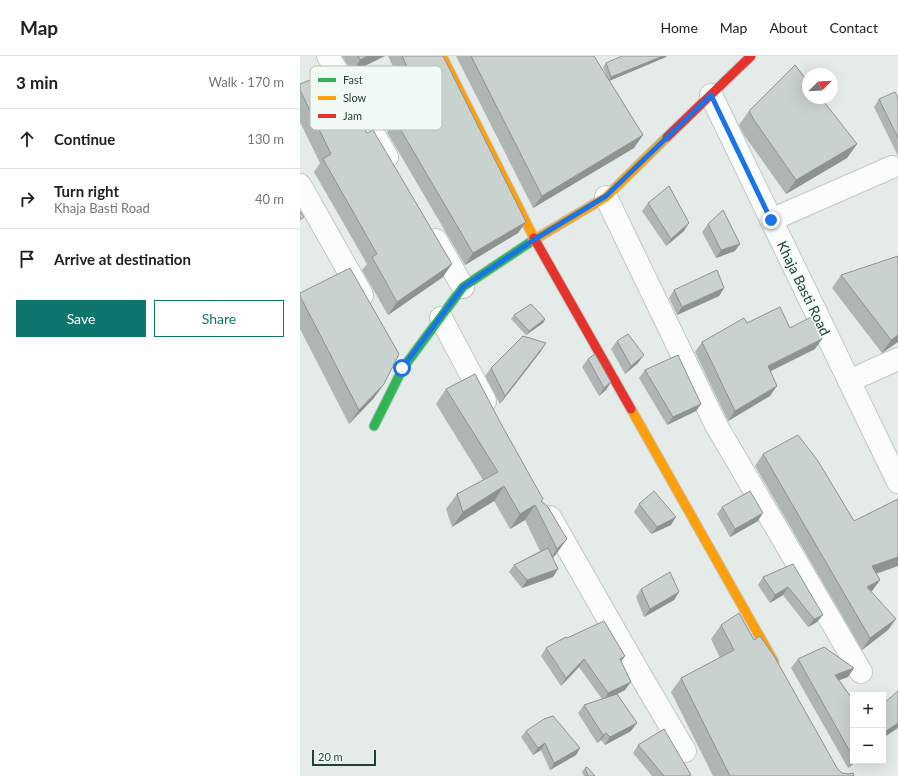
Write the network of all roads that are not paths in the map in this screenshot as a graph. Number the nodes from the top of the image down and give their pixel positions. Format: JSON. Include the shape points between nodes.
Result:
{"nodes":[{"id":1,"x":328,"y":56,"type":"edge"},
{"id":2,"x":442,"y":56,"type":"edge"},
{"id":3,"x":751,"y":56,"type":"edge"},
{"id":4,"x":334,"y":66,"type":"edge"},
{"id":5,"x":711,"y":95,"type":"junction"},
{"id":6,"x":371,"y":130,"type":"edge"},
{"id":7,"x":892,"y":168,"type":"dead end"},
{"id":8,"x":396,"y":172,"type":"edge"},
{"id":9,"x":300,"y":185,"type":"edge"},
{"id":10,"x":606,"y":196,"type":"junction"},
{"id":11,"x":771,"y":220,"type":"junction"},
{"id":12,"x":427,"y":226,"type":"edge"},
{"id":13,"x":535,"y":239,"type":"junction"},
{"id":14,"x":463,"y":287,"type":"junction"},
{"id":15,"x":372,"y":314,"type":"edge"},
{"id":16,"x":441,"y":318,"type":"junction"},
{"id":17,"x":391,"y":348,"type":"edge"},
{"id":18,"x":898,"y":360,"type":"edge"},
{"id":19,"x":402,"y":368,"type":"junction"},
{"id":20,"x":849,"y":381,"type":"junction"},
{"id":21,"x":493,"y":417,"type":"edge"},
{"id":22,"x":374,"y":426,"type":"dead end"},
{"id":23,"x":895,"y":468,"type":"edge"},
{"id":24,"x":539,"y":498,"type":"edge"},
{"id":25,"x":861,"y":672,"type":"dead end"},
{"id":26,"x":780,"y":673,"type":"edge"},
{"id":27,"x":686,"y":751,"type":"dead end"}],
"edges":[{"from":1,"to":4,"type":"street"},
{"from":2,"to":13,"type":"street"},
{"from":3,"to":5,"type":"street"},
{"from":5,"to":10,"type":"street"},
{"from":5,"to":11,"type":"street","name":"Khaja Basti Road"},
{"from":6,"to":8,"type":"street"},
{"from":7,"to":11,"type":"street"},
{"from":9,"to":15,"type":"street"},
{"from":10,"to":13,"type":"street"},
{"from":10,"to":25,"type":"street","via":[[716,425]]},
{"from":11,"to":20,"type":"street","name":"Khaja Basti Road"},
{"from":12,"to":14,"type":"street"},
{"from":13,"to":14,"type":"street"},
{"from":13,"to":26,"type":"street"},
{"from":14,"to":16,"type":"street"},
{"from":16,"to":19,"type":"street"},
{"from":16,"to":21,"type":"street"},
{"from":17,"to":19,"type":"street"},
{"from":18,"to":20,"type":"street"},
{"from":19,"to":22,"type":"street"},
{"from":20,"to":23,"type":"street","name":"Khaja Basti Road"},
{"from":24,"to":27,"type":"street"}]}
